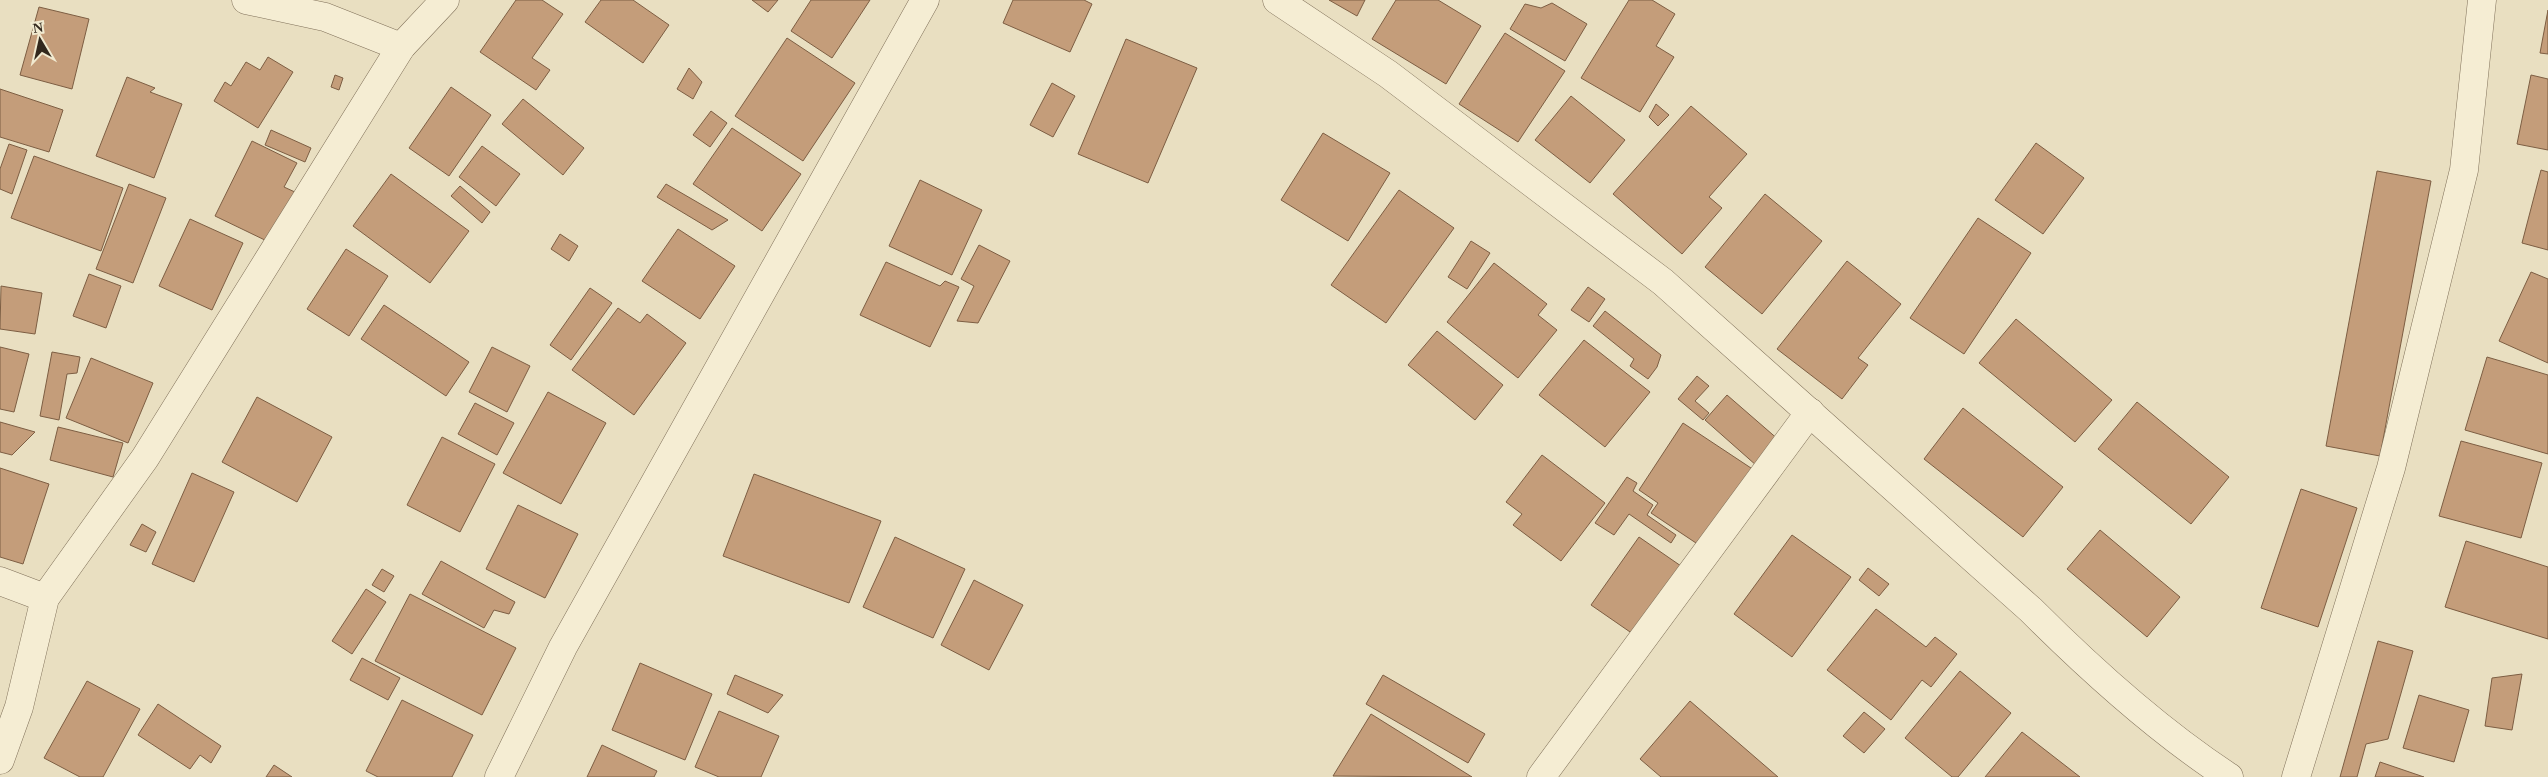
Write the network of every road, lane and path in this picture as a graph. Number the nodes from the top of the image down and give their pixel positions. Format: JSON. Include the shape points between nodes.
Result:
{"nodes":[{"id":1,"x":246,"y":0,"type":"edge"},
{"id":2,"x":445,"y":0,"type":"edge"},
{"id":3,"x":925,"y":0,"type":"edge"},
{"id":4,"x":1277,"y":0,"type":"edge"},
{"id":5,"x":2482,"y":0,"type":"edge"},
{"id":6,"x":401,"y":47,"type":"junction"},
{"id":7,"x":1810,"y":412,"type":"junction"},
{"id":8,"x":0,"y":581,"type":"edge"},
{"id":9,"x":45,"y":598,"type":"junction"},
{"id":10,"x":0,"y":760,"type":"edge"},
{"id":11,"x":499,"y":777,"type":"edge"},
{"id":12,"x":1541,"y":777,"type":"edge"},
{"id":13,"x":2229,"y":777,"type":"edge"},
{"id":14,"x":2296,"y":777,"type":"edge"}],
"edges":[{"from":1,"to":6,"type":"street","via":[[324,17]]},
{"from":2,"to":6,"type":"street"},
{"from":3,"to":11,"type":"street","via":[[563,647]]},
{"from":4,"to":7,"type":"street","via":[[1388,74],[1663,282]]},
{"from":5,"to":14,"type":"street","via":[[2464,170],[2391,468]]},
{"from":6,"to":9,"type":"street","via":[[145,458]]},
{"from":7,"to":12,"type":"street"},
{"from":7,"to":13,"type":"street","via":[[2031,610],[2078,657],[2189,750]]},
{"from":8,"to":9,"type":"street"},
{"from":9,"to":10,"type":"street","via":[[19,706]]}]}
